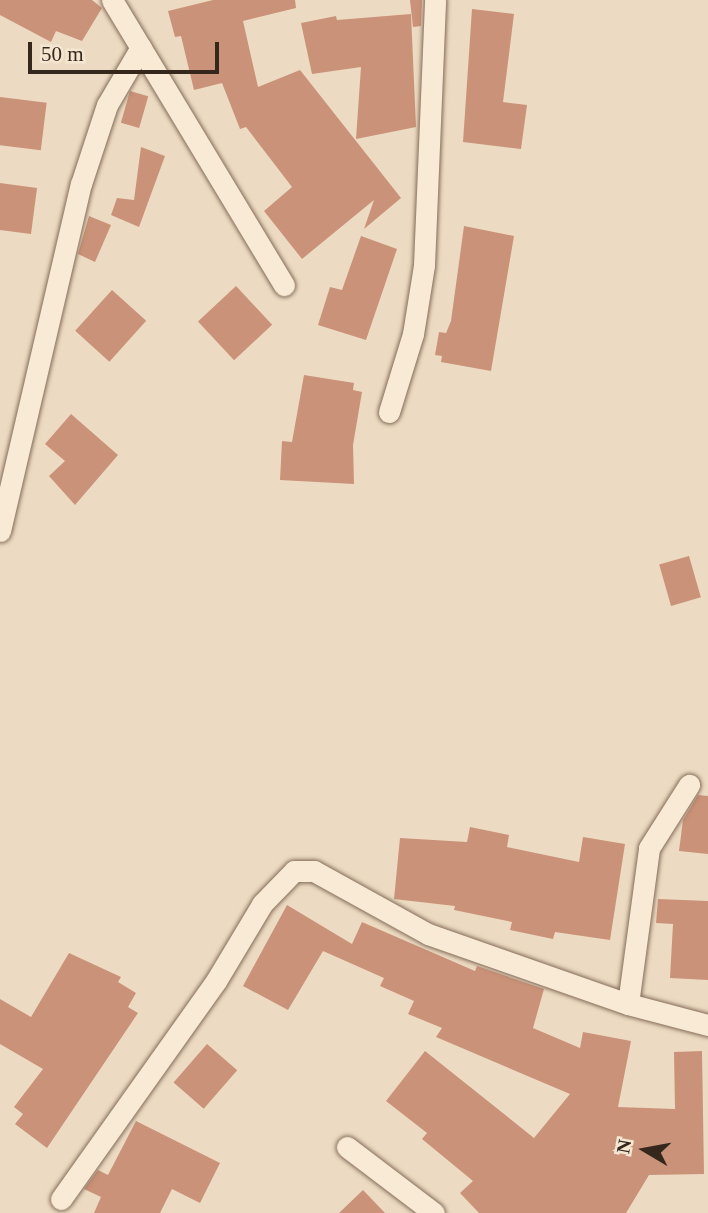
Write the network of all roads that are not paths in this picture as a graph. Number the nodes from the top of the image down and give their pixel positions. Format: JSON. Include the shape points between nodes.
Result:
{"nodes":[{"id":1,"x":112,"y":0,"type":"edge"},
{"id":2,"x":435,"y":0,"type":"edge"},
{"id":3,"x":141,"y":47,"type":"junction"},
{"id":4,"x":284,"y":285,"type":"dead end"},
{"id":5,"x":389,"y":412,"type":"dead end"},
{"id":6,"x":0,"y":531,"type":"edge"},
{"id":7,"x":689,"y":785,"type":"dead end"},
{"id":8,"x":628,"y":1004,"type":"junction"},
{"id":9,"x":708,"y":1025,"type":"edge"},
{"id":10,"x":347,"y":1147,"type":"dead end"},
{"id":11,"x":61,"y":1199,"type":"dead end"},
{"id":12,"x":434,"y":1213,"type":"edge"}],
"edges":[{"from":1,"to":3,"type":"street"},
{"from":2,"to":5,"type":"street","via":[[424,265],[413,334]]},
{"from":3,"to":4,"type":"street"},
{"from":3,"to":6,"type":"street","via":[[107,105],[80,184]]},
{"from":7,"to":8,"type":"street","via":[[649,848]]},
{"from":8,"to":9,"type":"street"},
{"from":8,"to":11,"type":"street","via":[[428,934],[314,871],[294,871],[262,904],[216,981]]},
{"from":10,"to":12,"type":"street"}]}
